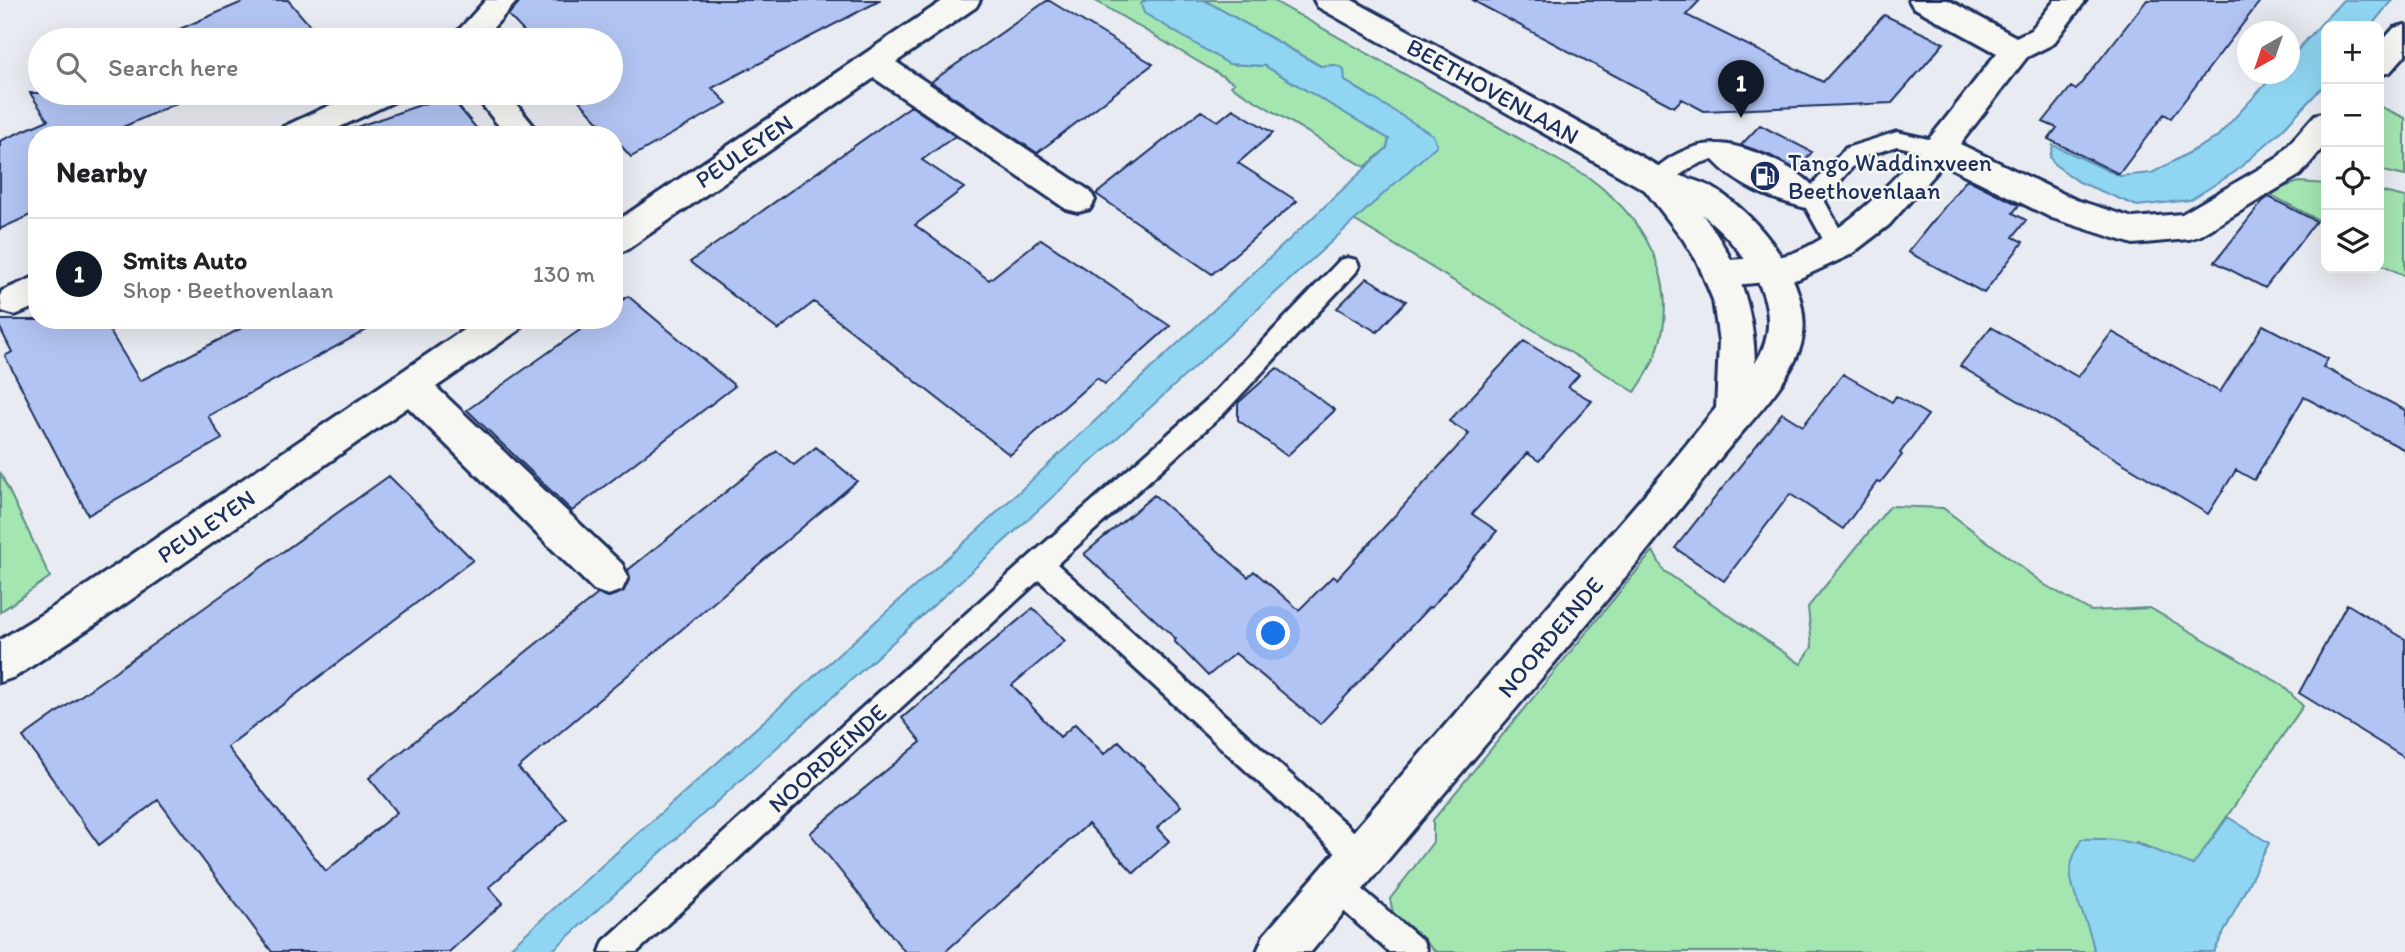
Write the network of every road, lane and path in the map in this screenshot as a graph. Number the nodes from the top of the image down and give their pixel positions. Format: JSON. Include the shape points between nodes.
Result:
{"nodes":[{"id":1,"x":503,"y":0,"type":"edge"},
{"id":2,"x":965,"y":0,"type":"edge"},
{"id":3,"x":1329,"y":0,"type":"edge"},
{"id":4,"x":1924,"y":0,"type":"edge"},
{"id":5,"x":2071,"y":0,"type":"edge"},
{"id":6,"x":476,"y":28,"type":"edge"},
{"id":7,"x":2405,"y":35,"type":"edge"},
{"id":8,"x":2016,"y":50,"type":"junction"},
{"id":9,"x":2384,"y":58,"type":"edge"},
{"id":10,"x":875,"y":63,"type":"junction"},
{"id":11,"x":358,"y":105,"type":"edge"},
{"id":12,"x":499,"y":105,"type":"edge"},
{"id":13,"x":313,"y":126,"type":"edge"},
{"id":14,"x":517,"y":126,"type":"edge"},
{"id":15,"x":2321,"y":129,"type":"edge"},
{"id":16,"x":1939,"y":148,"type":"junction"},
{"id":17,"x":1657,"y":181,"type":"junction"},
{"id":18,"x":1078,"y":200,"type":"dead end"},
{"id":19,"x":1811,"y":201,"type":"junction"},
{"id":20,"x":623,"y":231,"type":"edge"},
{"id":21,"x":1838,"y":246,"type":"junction"},
{"id":22,"x":1348,"y":266,"type":"dead end"},
{"id":23,"x":1770,"y":268,"type":"junction"},
{"id":24,"x":1723,"y":273,"type":"junction"},
{"id":25,"x":493,"y":329,"type":"edge"},
{"id":26,"x":412,"y":387,"type":"junction"},
{"id":27,"x":1734,"y":413,"type":"junction"},
{"id":28,"x":1039,"y":564,"type":"junction"},
{"id":29,"x":608,"y":578,"type":"dead end"},
{"id":30,"x":0,"y":663,"type":"edge"},
{"id":31,"x":1343,"y":879,"type":"junction"},
{"id":32,"x":615,"y":952,"type":"edge"},
{"id":33,"x":1281,"y":952,"type":"edge"},
{"id":34,"x":1412,"y":952,"type":"edge"}],
"edges":[{"from":1,"to":6,"type":"street"},
{"from":2,"to":10,"type":"street","name":"PEULEYEN"},
{"from":3,"to":17,"type":"street","name":"BEETHOVENLAAN"},
{"from":4,"to":8,"type":"street"},
{"from":5,"to":8,"type":"street","via":[[2042,37]]},
{"from":7,"to":9,"type":"street"},
{"from":8,"to":16,"type":"street"},
{"from":10,"to":18,"type":"street"},
{"from":10,"to":20,"type":"street","name":"PEULEYEN"},
{"from":11,"to":13,"type":"street"},
{"from":12,"to":14,"type":"street"},
{"from":15,"to":16,"type":"street","via":[[2288,167],[2189,226],[2133,230],[2064,209]]},
{"from":16,"to":19,"type":"lane","via":[[1897,139],[1853,153]]},
{"from":16,"to":21,"type":"street","via":[[1877,216]]},
{"from":17,"to":19,"type":"lane","via":[[1694,156],[1717,151],[1733,170],[1781,195]]},
{"from":17,"to":23,"type":"street","name":"BEETHOVENLAAN","via":[[1696,195],[1717,209]]},
{"from":17,"to":24,"type":"street","name":"BEETHOVENLAAN"},
{"from":19,"to":21,"type":"lane"},
{"from":21,"to":23,"type":"street","via":[[1798,266]]},
{"from":22,"to":28,"type":"lane","name":"NOORDEINDE","via":[[1215,407]]},
{"from":23,"to":24,"type":"street"},
{"from":23,"to":27,"type":"street","name":"NOORDEINDE","via":[[1781,290],[1784,341],[1769,375]]},
{"from":24,"to":27,"type":"street","via":[[1738,348]]},
{"from":25,"to":26,"type":"street","name":"PEULEYEN"},
{"from":26,"to":29,"type":"street"},
{"from":26,"to":30,"type":"street","name":"PEULEYEN"},
{"from":27,"to":31,"type":"street","name":"NOORDEINDE"},
{"from":28,"to":31,"type":"lane"},
{"from":28,"to":32,"type":"lane","name":"NOORDEINDE"},
{"from":31,"to":33,"type":"street","name":"NOORDEINDE"},
{"from":31,"to":34,"type":"lane"}]}
